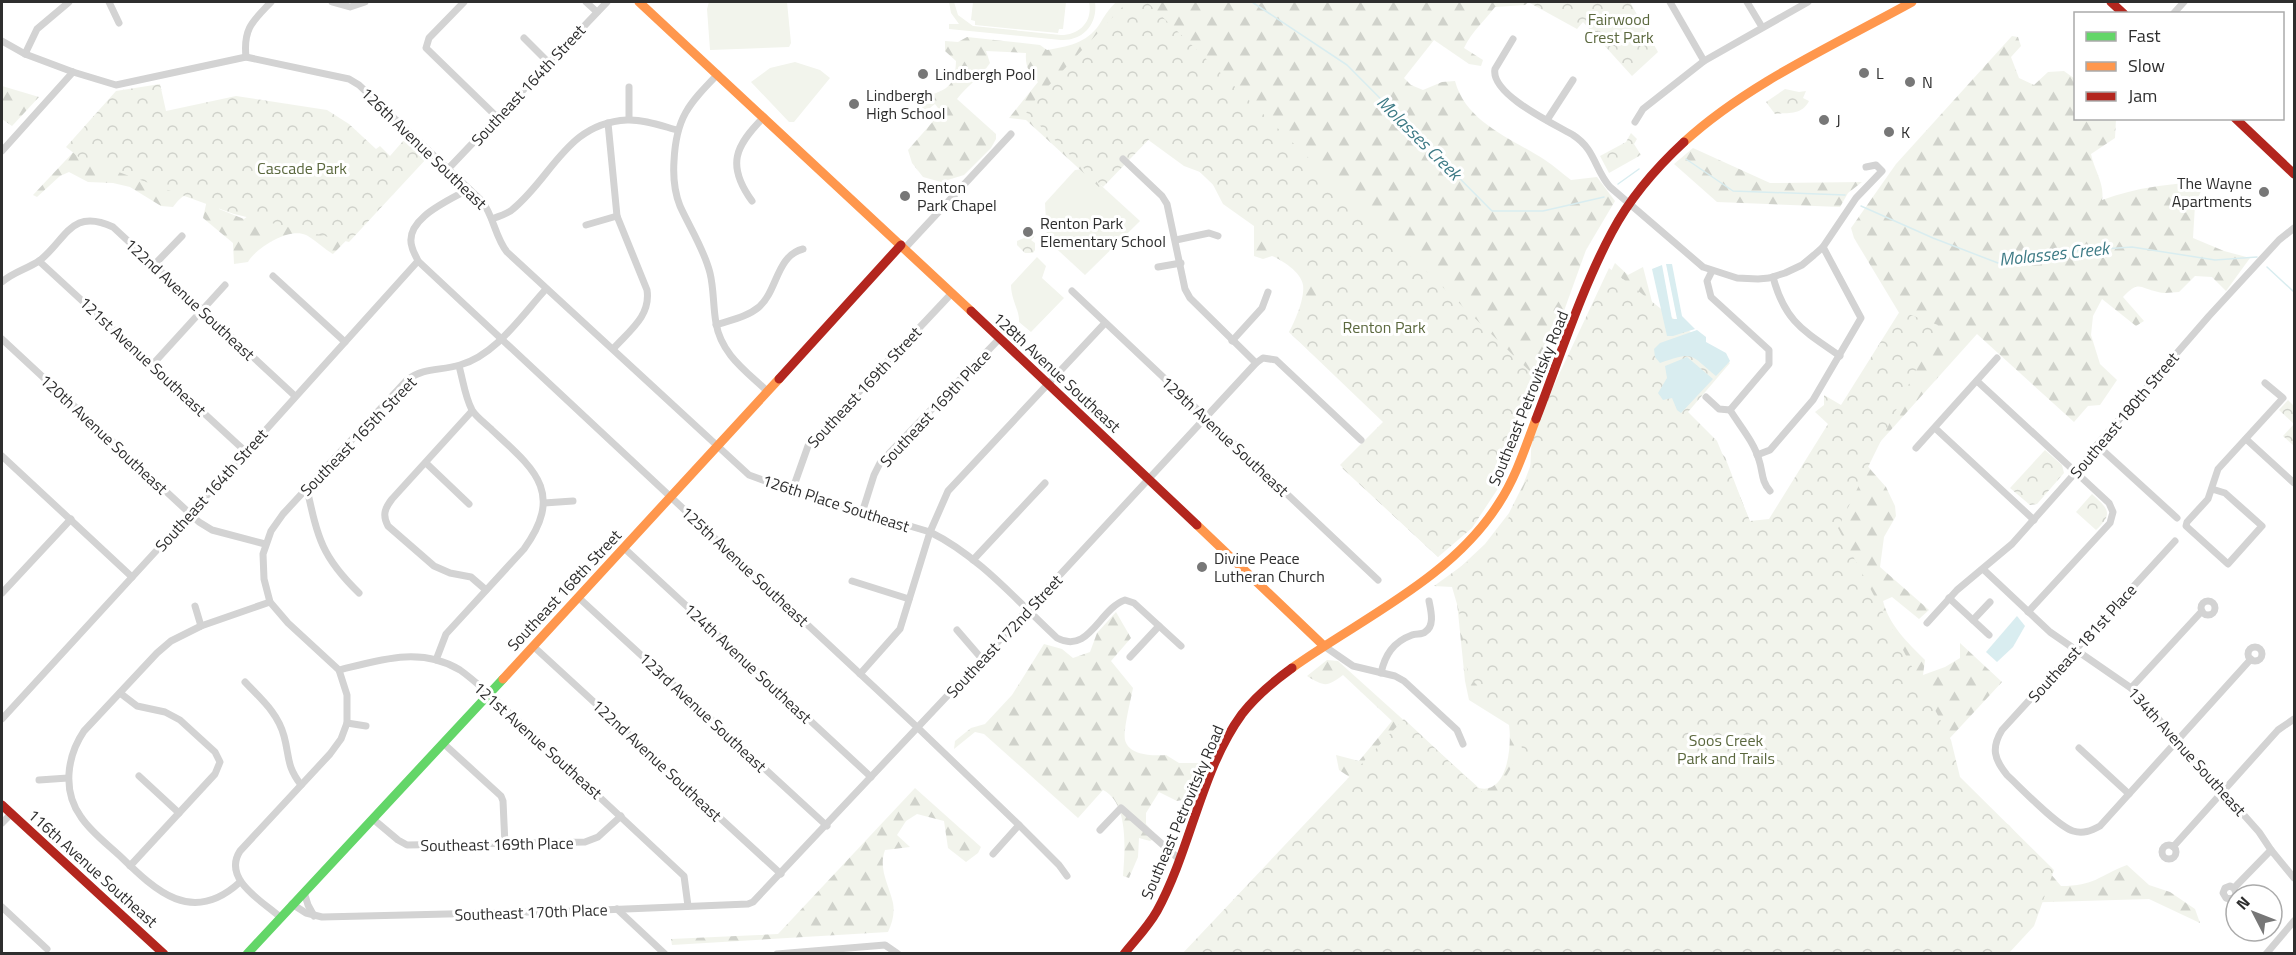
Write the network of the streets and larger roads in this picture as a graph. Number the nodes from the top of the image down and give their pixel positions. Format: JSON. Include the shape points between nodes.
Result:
{"nodes":[{"id":1,"x":69,"y":2,"type":"edge"},
{"id":2,"x":109,"y":2,"type":"edge"},
{"id":3,"x":271,"y":2,"type":"edge"},
{"id":4,"x":332,"y":2,"type":"edge"},
{"id":5,"x":365,"y":2,"type":"edge"},
{"id":6,"x":464,"y":2,"type":"edge"},
{"id":7,"x":586,"y":2,"type":"edge"},
{"id":8,"x":607,"y":2,"type":"edge"},
{"id":9,"x":639,"y":2,"type":"edge"},
{"id":10,"x":1670,"y":2,"type":"edge"},
{"id":11,"x":1747,"y":2,"type":"edge"},
{"id":12,"x":1808,"y":2,"type":"edge"},
{"id":13,"x":1912,"y":2,"type":"edge"},
{"id":14,"x":597,"y":12,"type":"junction"},
{"id":15,"x":119,"y":23,"type":"dead end"},
{"id":16,"x":1762,"y":27,"type":"junction"},
{"id":17,"x":524,"y":38,"type":"dead end"},
{"id":18,"x":1513,"y":39,"type":"dead end"},
{"id":19,"x":2,"y":41,"type":"edge"},
{"id":20,"x":25,"y":54,"type":"junction"},
{"id":21,"x":246,"y":57,"type":"junction"},
{"id":22,"x":1704,"y":61,"type":"junction"},
{"id":23,"x":549,"y":63,"type":"junction"},
{"id":24,"x":73,"y":72,"type":"junction"},
{"id":25,"x":718,"y":74,"type":"junction"},
{"id":26,"x":1573,"y":80,"type":"dead end"},
{"id":27,"x":629,"y":87,"type":"dead end"},
{"id":28,"x":497,"y":117,"type":"junction"},
{"id":29,"x":764,"y":117,"type":"junction"},
{"id":30,"x":629,"y":119,"type":"junction"},
{"id":31,"x":1547,"y":120,"type":"junction"},
{"id":32,"x":2237,"y":120,"type":"edge"},
{"id":33,"x":1635,"y":122,"type":"dead end"},
{"id":34,"x":608,"y":123,"type":"junction"},
{"id":35,"x":677,"y":130,"type":"junction"},
{"id":36,"x":1011,"y":134,"type":"dead end"},
{"id":37,"x":2,"y":151,"type":"edge"},
{"id":38,"x":1123,"y":159,"type":"dead end"},
{"id":39,"x":1866,"y":167,"type":"dead end"},
{"id":40,"x":448,"y":169,"type":"junction"},
{"id":41,"x":2295,"y":174,"type":"edge"},
{"id":42,"x":469,"y":189,"type":"junction"},
{"id":43,"x":752,"y":201,"type":"dead end"},
{"id":44,"x":1630,"y":204,"type":"junction"},
{"id":45,"x":617,"y":216,"type":"junction"},
{"id":46,"x":492,"y":219,"type":"junction"},
{"id":47,"x":586,"y":225,"type":"dead end"},
{"id":48,"x":2295,"y":228,"type":"edge"},
{"id":49,"x":182,"y":236,"type":"dead end"},
{"id":50,"x":1218,"y":236,"type":"dead end"},
{"id":51,"x":1176,"y":240,"type":"junction"},
{"id":52,"x":1823,"y":246,"type":"junction"},
{"id":53,"x":903,"y":247,"type":"junction"},
{"id":54,"x":803,"y":249,"type":"dead end"},
{"id":55,"x":39,"y":261,"type":"junction"},
{"id":56,"x":418,"y":261,"type":"junction"},
{"id":57,"x":1180,"y":263,"type":"junction"},
{"id":58,"x":154,"y":266,"type":"junction"},
{"id":59,"x":1158,"y":267,"type":"dead end"},
{"id":60,"x":1712,"y":271,"type":"junction"},
{"id":61,"x":273,"y":276,"type":"dead end"},
{"id":62,"x":1773,"y":277,"type":"junction"},
{"id":63,"x":2,"y":282,"type":"edge"},
{"id":64,"x":225,"y":285,"type":"dead end"},
{"id":65,"x":546,"y":289,"type":"junction"},
{"id":66,"x":1072,"y":291,"type":"dead end"},
{"id":67,"x":1268,"y":292,"type":"dead end"},
{"id":68,"x":952,"y":293,"type":"junction"},
{"id":69,"x":202,"y":310,"type":"junction"},
{"id":70,"x":1105,"y":323,"type":"junction"},
{"id":71,"x":716,"y":324,"type":"junction"},
{"id":72,"x":501,"y":338,"type":"junction"},
{"id":73,"x":1000,"y":338,"type":"junction"},
{"id":74,"x":2,"y":339,"type":"edge"},
{"id":75,"x":1232,"y":341,"type":"junction"},
{"id":76,"x":345,"y":342,"type":"junction"},
{"id":77,"x":613,"y":349,"type":"junction"},
{"id":78,"x":1840,"y":356,"type":"junction"},
{"id":79,"x":1997,"y":358,"type":"dead end"},
{"id":80,"x":1256,"y":363,"type":"junction"},
{"id":81,"x":153,"y":364,"type":"junction"},
{"id":82,"x":459,"y":366,"type":"junction"},
{"id":83,"x":1977,"y":381,"type":"junction"},
{"id":84,"x":1047,"y":383,"type":"junction"},
{"id":85,"x":2265,"y":383,"type":"dead end"},
{"id":86,"x":767,"y":391,"type":"junction"},
{"id":87,"x":295,"y":396,"type":"junction"},
{"id":88,"x":1706,"y":397,"type":"dead end"},
{"id":89,"x":1730,"y":410,"type":"junction"},
{"id":90,"x":472,"y":411,"type":"junction"},
{"id":91,"x":1206,"y":419,"type":"junction"},
{"id":92,"x":1935,"y":428,"type":"junction"},
{"id":93,"x":2246,"y":439,"type":"junction"},
{"id":94,"x":1361,"y":440,"type":"dead end"},
{"id":95,"x":2097,"y":445,"type":"junction"},
{"id":96,"x":716,"y":447,"type":"junction"},
{"id":97,"x":1916,"y":448,"type":"dead end"},
{"id":98,"x":245,"y":451,"type":"junction"},
{"id":99,"x":1757,"y":455,"type":"junction"},
{"id":100,"x":2,"y":456,"type":"edge"},
{"id":101,"x":426,"y":463,"type":"junction"},
{"id":102,"x":2076,"y":472,"type":"junction"},
{"id":103,"x":1150,"y":480,"type":"junction"},
{"id":104,"x":1045,"y":483,"type":"dead end"},
{"id":105,"x":2295,"y":483,"type":"edge"},
{"id":106,"x":307,"y":489,"type":"junction"},
{"id":107,"x":2212,"y":489,"type":"junction"},
{"id":108,"x":792,"y":491,"type":"junction"},
{"id":109,"x":1770,"y":491,"type":"dead end"},
{"id":110,"x":671,"y":496,"type":"junction"},
{"id":111,"x":573,"y":501,"type":"dead end"},
{"id":112,"x":544,"y":502,"type":"junction"},
{"id":113,"x":469,"y":504,"type":"dead end"},
{"id":114,"x":862,"y":513,"type":"junction"},
{"id":115,"x":190,"y":514,"type":"junction"},
{"id":116,"x":2177,"y":518,"type":"dead end"},
{"id":117,"x":70,"y":519,"type":"junction"},
{"id":118,"x":2034,"y":520,"type":"junction"},
{"id":119,"x":930,"y":532,"type":"junction"},
{"id":120,"x":2175,"y":541,"type":"dead end"},
{"id":121,"x":265,"y":544,"type":"junction"},
{"id":122,"x":624,"y":548,"type":"junction"},
{"id":123,"x":973,"y":560,"type":"junction"},
{"id":124,"x":1984,"y":570,"type":"junction"},
{"id":125,"x":132,"y":577,"type":"junction"},
{"id":126,"x":1378,"y":580,"type":"dead end"},
{"id":127,"x":852,"y":581,"type":"dead end"},
{"id":128,"x":486,"y":590,"type":"junction"},
{"id":129,"x":2,"y":593,"type":"edge"},
{"id":130,"x":359,"y":594,"type":"dead end"},
{"id":131,"x":579,"y":598,"type":"junction"},
{"id":132,"x":1949,"y":598,"type":"junction"},
{"id":133,"x":909,"y":599,"type":"junction"},
{"id":134,"x":1429,"y":601,"type":"dead end"},
{"id":135,"x":270,"y":602,"type":"junction"},
{"id":136,"x":1990,"y":602,"type":"dead end"},
{"id":137,"x":195,"y":606,"type":"dead end"},
{"id":138,"x":1028,"y":611,"type":"junction"},
{"id":139,"x":2202,"y":611,"type":"dead end"},
{"id":140,"x":2028,"y":612,"type":"junction"},
{"id":141,"x":1973,"y":620,"type":"junction"},
{"id":142,"x":1927,"y":623,"type":"dead end"},
{"id":143,"x":201,"y":626,"type":"junction"},
{"id":144,"x":1159,"y":626,"type":"junction"},
{"id":145,"x":957,"y":630,"type":"dead end"},
{"id":146,"x":1989,"y":635,"type":"dead end"},
{"id":147,"x":1324,"y":645,"type":"junction"},
{"id":148,"x":533,"y":646,"type":"junction"},
{"id":149,"x":1181,"y":646,"type":"dead end"},
{"id":150,"x":2076,"y":649,"type":"junction"},
{"id":151,"x":1130,"y":657,"type":"dead end"},
{"id":152,"x":982,"y":659,"type":"junction"},
{"id":153,"x":2251,"y":659,"type":"dead end"},
{"id":154,"x":436,"y":660,"type":"junction"},
{"id":155,"x":339,"y":670,"type":"junction"},
{"id":156,"x":1381,"y":673,"type":"junction"},
{"id":157,"x":860,"y":674,"type":"junction"},
{"id":158,"x":245,"y":682,"type":"dead end"},
{"id":159,"x":2132,"y":688,"type":"junction"},
{"id":160,"x":120,"y":693,"type":"junction"},
{"id":161,"x":489,"y":694,"type":"junction"},
{"id":162,"x":2,"y":719,"type":"edge"},
{"id":163,"x":2295,"y":719,"type":"edge"},
{"id":164,"x":347,"y":723,"type":"junction"},
{"id":165,"x":366,"y":726,"type":"dead end"},
{"id":166,"x":917,"y":727,"type":"junction"},
{"id":167,"x":2178,"y":741,"type":"junction"},
{"id":168,"x":443,"y":742,"type":"junction"},
{"id":169,"x":1462,"y":744,"type":"dead end"},
{"id":170,"x":2079,"y":748,"type":"dead end"},
{"id":171,"x":139,"y":776,"type":"dead end"},
{"id":172,"x":871,"y":777,"type":"junction"},
{"id":173,"x":68,"y":778,"type":"junction"},
{"id":174,"x":39,"y":780,"type":"dead end"},
{"id":175,"x":301,"y":785,"type":"junction"},
{"id":176,"x":2222,"y":792,"type":"junction"},
{"id":177,"x":2129,"y":794,"type":"junction"},
{"id":178,"x":2,"y":805,"type":"edge"},
{"id":179,"x":179,"y":813,"type":"junction"},
{"id":180,"x":11,"y":814,"type":"junction"},
{"id":181,"x":621,"y":816,"type":"junction"},
{"id":182,"x":373,"y":819,"type":"junction"},
{"id":183,"x":2,"y":823,"type":"edge"},
{"id":184,"x":1019,"y":825,"type":"junction"},
{"id":185,"x":826,"y":826,"type":"junction"},
{"id":186,"x":1100,"y":830,"type":"dead end"},
{"id":187,"x":505,"y":844,"type":"junction"},
{"id":188,"x":2173,"y":847,"type":"dead end"},
{"id":189,"x":2271,"y":850,"type":"junction"},
{"id":190,"x":993,"y":854,"type":"dead end"},
{"id":191,"x":1179,"y":859,"type":"junction"},
{"id":192,"x":130,"y":866,"type":"junction"},
{"id":193,"x":781,"y":874,"type":"junction"},
{"id":194,"x":1067,"y":876,"type":"dead end"},
{"id":195,"x":2295,"y":878,"type":"edge"},
{"id":196,"x":240,"y":882,"type":"junction"},
{"id":197,"x":2239,"y":883,"type":"edge"},
{"id":198,"x":304,"y":892,"type":"junction"},
{"id":199,"x":292,"y":904,"type":"junction"},
{"id":200,"x":748,"y":904,"type":"joint"},
{"id":201,"x":688,"y":906,"type":"junction"},
{"id":202,"x":2,"y":907,"type":"edge"},
{"id":203,"x":617,"y":909,"type":"junction"},
{"id":204,"x":314,"y":916,"type":"junction"},
{"id":205,"x":280,"y":917,"type":"junction"},
{"id":206,"x":2295,"y":921,"type":"edge"},
{"id":207,"x":47,"y":949,"type":"dead end"},
{"id":208,"x":164,"y":954,"type":"edge"},
{"id":209,"x":247,"y":954,"type":"edge"},
{"id":210,"x":665,"y":954,"type":"edge"},
{"id":211,"x":777,"y":954,"type":"edge"},
{"id":212,"x":898,"y":954,"type":"edge"},
{"id":213,"x":1124,"y":954,"type":"edge"},
{"id":214,"x":2266,"y":954,"type":"edge"}],
"edges":[{"from":1,"to":20,"type":"street","via":[[37,29]]},
{"from":2,"to":15,"type":"street"},
{"from":3,"to":21,"type":"street","via":[[246,32]]},
{"from":4,"to":5,"type":"street","via":[[350,7]]},
{"from":6,"to":28,"type":"street","via":[[429,38],[426,48]]},
{"from":7,"to":14,"type":"street"},
{"from":8,"to":14,"type":"street","name":"Southeast 164th Street"},
{"from":9,"to":25,"type":"street","name":"128th Avenue Southeast"},
{"from":10,"to":22,"type":"street"},
{"from":11,"to":16,"type":"street"},
{"from":12,"to":16,"type":"street"},
{"from":13,"to":44,"type":"street","name":"Southeast Petrovitsky Road","via":[[1748,93],[1708,120],[1665,160]]},
{"from":14,"to":23,"type":"street","name":"Southeast 164th Street"},
{"from":16,"to":22,"type":"street"},
{"from":17,"to":23,"type":"street"},
{"from":18,"to":31,"type":"street","via":[[1495,69],[1495,80],[1520,104]]},
{"from":19,"to":20,"type":"street"},
{"from":20,"to":24,"type":"street"},
{"from":21,"to":24,"type":"street","name":"126th Avenue Southeast","via":[[116,85]]},
{"from":21,"to":40,"type":"street","name":"126th Avenue Southeast","via":[[349,79]]},
{"from":22,"to":33,"type":"street","via":[[1643,109]]},
{"from":23,"to":28,"type":"street","name":"Southeast 164th Street"},
{"from":24,"to":37,"type":"street"},
{"from":25,"to":29,"type":"street","name":"128th Avenue Southeast"},
{"from":25,"to":35,"type":"street","via":[[686,112]]},
{"from":26,"to":31,"type":"street"},
{"from":27,"to":30,"type":"street"},
{"from":28,"to":40,"type":"street","name":"Southeast 164th Street"},
{"from":29,"to":43,"type":"street","via":[[744,138],[738,156],[739,180]]},
{"from":29,"to":53,"type":"street","name":"128th Avenue Southeast"},
{"from":30,"to":34,"type":"street"},
{"from":30,"to":35,"type":"street"},
{"from":31,"to":44,"type":"street","via":[[1587,146],[1604,180]]},
{"from":32,"to":41,"type":"street"},
{"from":34,"to":45,"type":"street"},
{"from":34,"to":46,"type":"street","via":[[574,141],[513,209]]},
{"from":35,"to":71,"type":"street","via":[[676,191],[710,273]]},
{"from":36,"to":53,"type":"street","name":"Southeast 168th Street"},
{"from":38,"to":51,"type":"street","via":[[1162,196]]},
{"from":39,"to":52,"type":"street","via":[[1876,165],[1882,171],[1856,198]]},
{"from":40,"to":42,"type":"street","name":"126th Avenue Southeast"},
{"from":42,"to":46,"type":"street","name":"126th Avenue Southeast","via":[[482,201]]},
{"from":42,"to":56,"type":"street","via":[[417,223],[411,240]]},
{"from":44,"to":60,"type":"street","via":[[1693,260]]},
{"from":44,"to":147,"type":"street","name":"Southeast Petrovitsky Road","via":[[1594,270],[1515,475],[1492,515],[1456,555]]},
{"from":45,"to":47,"type":"street"},
{"from":45,"to":77,"type":"street","via":[[647,290],[648,303],[642,317]]},
{"from":46,"to":65,"type":"street","name":"126th Avenue Southeast","via":[[507,252]]},
{"from":48,"to":95,"type":"street","name":"Southeast 180th Street","via":[[2278,240]]},
{"from":49,"to":58,"type":"street"},
{"from":50,"to":51,"type":"street","via":[[1209,232]]},
{"from":51,"to":57,"type":"street"},
{"from":52,"to":62,"type":"street","via":[[1802,265]]},
{"from":52,"to":78,"type":"street","via":[[1861,318]]},
{"from":53,"to":68,"type":"street","name":"128th Avenue Southeast"},
{"from":53,"to":86,"type":"street","name":"Southeast 168th Street"},
{"from":54,"to":71,"type":"street","via":[[787,258],[760,306]]},
{"from":55,"to":58,"type":"street","name":"122nd Avenue Southeast","via":[[71,226],[89,220],[112,226]]},
{"from":55,"to":63,"type":"street"},
{"from":55,"to":81,"type":"street","name":"121st Avenue Southeast"},
{"from":56,"to":72,"type":"street","name":"125th Avenue Southeast"},
{"from":56,"to":76,"type":"street","name":"Southeast 164th Street"},
{"from":57,"to":59,"type":"street"},
{"from":57,"to":75,"type":"street","via":[[1190,298]]},
{"from":58,"to":69,"type":"street","name":"122nd Avenue Southeast"},
{"from":60,"to":62,"type":"street","via":[[1737,278]]},
{"from":60,"to":89,"type":"street","via":[[1707,280],[1711,297],[1768,350],[1770,358]]},
{"from":61,"to":76,"type":"street"},
{"from":62,"to":78,"type":"street","via":[[1778,298],[1796,325]]},
{"from":64,"to":69,"type":"street"},
{"from":65,"to":72,"type":"street","name":"Southeast 165th Street"},
{"from":65,"to":77,"type":"street","name":"126th Avenue Southeast"},
{"from":66,"to":70,"type":"street","name":"129th Avenue Southeast"},
{"from":67,"to":75,"type":"street","via":[[1262,308]]},
{"from":68,"to":73,"type":"street","name":"128th Avenue Southeast"},
{"from":68,"to":108,"type":"street","name":"Southeast 169th Street","via":[[808,447]]},
{"from":69,"to":81,"type":"street"},
{"from":69,"to":87,"type":"street","name":"122nd Avenue Southeast"},
{"from":70,"to":84,"type":"street"},
{"from":70,"to":91,"type":"street","name":"129th Avenue Southeast"},
{"from":71,"to":86,"type":"street","via":[[732,358]]},
{"from":72,"to":82,"type":"street","name":"Southeast 165th Street"},
{"from":72,"to":110,"type":"street","name":"125th Avenue Southeast"},
{"from":73,"to":84,"type":"street","name":"128th Avenue Southeast"},
{"from":73,"to":114,"type":"street","name":"Southeast 169th Place","via":[[880,463]]},
{"from":74,"to":115,"type":"street","name":"120th Avenue Southeast"},
{"from":75,"to":80,"type":"street"},
{"from":76,"to":87,"type":"street","name":"Southeast 164th Street"},
{"from":77,"to":96,"type":"street","name":"126th Avenue Southeast"},
{"from":78,"to":99,"type":"street","via":[[1813,400],[1770,450]]},
{"from":79,"to":83,"type":"street"},
{"from":80,"to":91,"type":"street","name":"Southeast 172nd Street"},
{"from":80,"to":94,"type":"street","via":[[1263,358],[1276,360]]},
{"from":81,"to":98,"type":"street","name":"121st Avenue Southeast"},
{"from":82,"to":90,"type":"street"},
{"from":82,"to":106,"type":"street","name":"Southeast 165th Street","via":[[425,370],[407,380]]},
{"from":83,"to":92,"type":"street"},
{"from":83,"to":102,"type":"street"},
{"from":84,"to":103,"type":"street","name":"128th Avenue Southeast"},
{"from":84,"to":119,"type":"street","via":[[948,491]]},
{"from":85,"to":93,"type":"street","via":[[2283,398]]},
{"from":86,"to":96,"type":"street","name":"Southeast 168th Street"},
{"from":87,"to":98,"type":"street","name":"Southeast 164th Street"},
{"from":88,"to":89,"type":"street","via":[[1719,409]]},
{"from":89,"to":99,"type":"street"},
{"from":90,"to":101,"type":"street"},
{"from":90,"to":112,"type":"street","via":[[529,464],[539,479]]},
{"from":91,"to":103,"type":"street","name":"Southeast 172nd Street"},
{"from":91,"to":126,"type":"street","name":"129th Avenue Southeast"},
{"from":92,"to":97,"type":"street"},
{"from":92,"to":118,"type":"street"},
{"from":93,"to":105,"type":"street"},
{"from":93,"to":107,"type":"street","via":[[2218,469]]},
{"from":95,"to":102,"type":"street","name":"Southeast 180th Street"},
{"from":95,"to":116,"type":"street"},
{"from":96,"to":108,"type":"street","name":"126th Place Southeast","via":[[749,475]]},
{"from":96,"to":110,"type":"street","name":"Southeast 168th Street"},
{"from":98,"to":115,"type":"street","name":"Southeast 164th Street"},
{"from":99,"to":109,"type":"street","via":[[1762,480]]},
{"from":100,"to":117,"type":"street"},
{"from":101,"to":113,"type":"street"},
{"from":101,"to":128,"type":"street","via":[[385,510],[384,518],[420,556],[443,571],[471,577]]},
{"from":102,"to":118,"type":"street","name":"Southeast 180th Street"},
{"from":102,"to":140,"type":"street","via":[[2109,503],[2113,512],[2110,523]]},
{"from":103,"to":138,"type":"street","name":"Southeast 172nd Street"},
{"from":103,"to":147,"type":"street","name":"128th Avenue Southeast"},
{"from":104,"to":123,"type":"street"},
{"from":106,"to":121,"type":"street","name":"Southeast 165th Street","via":[[276,522]]},
{"from":106,"to":130,"type":"street","via":[[325,553]]},
{"from":107,"to":107,"type":"street","via":[[2225,493],[2262,526],[2228,564],[2186,526]]},
{"from":108,"to":114,"type":"street","name":"126th Place Southeast"},
{"from":110,"to":122,"type":"street","name":"Southeast 168th Street"},
{"from":110,"to":157,"type":"street","name":"125th Avenue Southeast"},
{"from":111,"to":112,"type":"street"},
{"from":112,"to":128,"type":"street","via":[[534,535]]},
{"from":114,"to":119,"type":"street","name":"126th Place Southeast"},
{"from":115,"to":121,"type":"street","name":"120th Avenue Southeast","via":[[213,530]]},
{"from":115,"to":125,"type":"street","name":"Southeast 164th Street"},
{"from":117,"to":125,"type":"street"},
{"from":117,"to":129,"type":"street"},
{"from":118,"to":124,"type":"street","name":"Southeast 180th Street"},
{"from":119,"to":123,"type":"street","name":"126th Place Southeast"},
{"from":119,"to":133,"type":"street"},
{"from":120,"to":150,"type":"street","name":"Southeast 181st Place"},
{"from":121,"to":135,"type":"street","via":[[262,566]]},
{"from":122,"to":131,"type":"street","name":"Southeast 168th Street"},
{"from":122,"to":172,"type":"street","name":"124th Avenue Southeast"},
{"from":123,"to":138,"type":"street","name":"126th Place Southeast"},
{"from":124,"to":132,"type":"street","name":"Southeast 180th Street"},
{"from":124,"to":140,"type":"street","name":"134th Avenue Southeast"},
{"from":125,"to":162,"type":"street","name":"Southeast 164th Street"},
{"from":127,"to":133,"type":"street"},
{"from":128,"to":154,"type":"street","via":[[446,634]]},
{"from":131,"to":148,"type":"street","name":"Southeast 168th Street"},
{"from":131,"to":185,"type":"street","name":"123rd Avenue Southeast"},
{"from":132,"to":141,"type":"street"},
{"from":132,"to":142,"type":"street","name":"Southeast 180th Street"},
{"from":133,"to":157,"type":"street","via":[[897,634]]},
{"from":134,"to":156,"type":"street","via":[[1427,630],[1393,646]]},
{"from":135,"to":143,"type":"street"},
{"from":135,"to":155,"type":"street"},
{"from":136,"to":141,"type":"street"},
{"from":137,"to":143,"type":"street"},
{"from":138,"to":144,"type":"street","name":"126th Place Southeast","via":[[1057,638],[1070,642],[1086,637],[1115,604],[1125,600],[1134,603]]},
{"from":138,"to":152,"type":"street","name":"Southeast 172nd Street"},
{"from":139,"to":159,"type":"street"},
{"from":140,"to":150,"type":"street","name":"134th Avenue Southeast"},
{"from":141,"to":146,"type":"street"},
{"from":143,"to":160,"type":"street","via":[[164,646]]},
{"from":144,"to":149,"type":"street"},
{"from":144,"to":151,"type":"street"},
{"from":145,"to":152,"type":"street"},
{"from":147,"to":156,"type":"street","name":"128th Avenue Southeast","via":[[1353,666]]},
{"from":147,"to":191,"type":"street","name":"Southeast Petrovitsky Road","via":[[1264,690],[1239,718],[1218,756]]},
{"from":148,"to":161,"type":"street","name":"Southeast 168th Street"},
{"from":148,"to":193,"type":"street","name":"122nd Avenue Southeast"},
{"from":150,"to":159,"type":"street","name":"134th Avenue Southeast"},
{"from":150,"to":177,"type":"street","name":"Southeast 181st Place","via":[[2002,730],[1994,756],[2007,775],[2065,828],[2083,832],[2100,826]]},
{"from":152,"to":166,"type":"street","name":"Southeast 172nd Street"},
{"from":153,"to":167,"type":"street"},
{"from":154,"to":155,"type":"street","name":"121st Avenue Southeast","via":[[402,656]]},
{"from":154,"to":161,"type":"street","name":"121st Avenue Southeast","via":[[461,671]]},
{"from":155,"to":164,"type":"street","via":[[346,695]]},
{"from":156,"to":169,"type":"street","name":"128th Avenue Southeast","via":[[1404,681],[1457,730]]},
{"from":157,"to":166,"type":"street","name":"125th Avenue Southeast"},
{"from":158,"to":175,"type":"street","via":[[278,720],[289,768]]},
{"from":159,"to":167,"type":"street","name":"134th Avenue Southeast"},
{"from":160,"to":173,"type":"street","via":[[79,739]]},
{"from":160,"to":179,"type":"street","via":[[137,706],[180,720],[215,752],[220,762],[215,774]]},
{"from":161,"to":168,"type":"street","name":"Southeast 168th Street"},
{"from":161,"to":181,"type":"street","name":"121st Avenue Southeast"},
{"from":163,"to":176,"type":"street","via":[[2278,730]]},
{"from":164,"to":165,"type":"street"},
{"from":164,"to":175,"type":"street","via":[[337,746]]},
{"from":166,"to":172,"type":"street","name":"Southeast 172nd Street"},
{"from":166,"to":184,"type":"street","name":"125th Avenue Southeast"},
{"from":167,"to":176,"type":"street","name":"134th Avenue Southeast"},
{"from":167,"to":177,"type":"street"},
{"from":168,"to":182,"type":"street","name":"Southeast 168th Street"},
{"from":168,"to":187,"type":"street","via":[[501,796]]},
{"from":170,"to":177,"type":"street"},
{"from":171,"to":179,"type":"street"},
{"from":172,"to":185,"type":"street","name":"Southeast 172nd Street"},
{"from":173,"to":174,"type":"street"},
{"from":173,"to":192,"type":"street","via":[[81,818]]},
{"from":175,"to":196,"type":"street","via":[[238,854],[235,870]]},
{"from":176,"to":188,"type":"street"},
{"from":176,"to":189,"type":"street","name":"134th Avenue Southeast"},
{"from":178,"to":180,"type":"street","name":"116th Avenue Southeast"},
{"from":179,"to":192,"type":"street"},
{"from":180,"to":183,"type":"street"},
{"from":180,"to":208,"type":"street","name":"116th Avenue Southeast"},
{"from":181,"to":187,"type":"street","name":"Southeast 169th Place","via":[[598,837],[585,842]]},
{"from":181,"to":201,"type":"street","name":"121st Avenue Southeast","via":[[684,876]]},
{"from":182,"to":187,"type":"street","name":"Southeast 169th Place","via":[[407,845]]},
{"from":182,"to":198,"type":"street","name":"Southeast 168th Street"},
{"from":184,"to":190,"type":"street"},
{"from":184,"to":194,"type":"street","name":"125th Avenue Southeast"},
{"from":185,"to":193,"type":"street","name":"Southeast 172nd Street"},
{"from":186,"to":191,"type":"street","via":[[1121,808]]},
{"from":189,"to":195,"type":"street","name":"134th Avenue Southeast"},
{"from":189,"to":197,"type":"street"},
{"from":191,"to":213,"type":"street","name":"Southeast Petrovitsky Road","via":[[1157,912]]},
{"from":192,"to":196,"type":"street","via":[[158,891],[184,901],[213,900]]},
{"from":193,"to":200,"type":"street","name":"Southeast 172nd Street"},
{"from":196,"to":205,"type":"street"},
{"from":198,"to":199,"type":"street","name":"Southeast 168th Street"},
{"from":198,"to":204,"type":"street"},
{"from":199,"to":204,"type":"street","name":"Southeast 170th Place"},
{"from":199,"to":205,"type":"street","name":"Southeast 168th Street"},
{"from":200,"to":201,"type":"street","name":"Southeast 170th Place"},
{"from":201,"to":203,"type":"street","name":"Southeast 170th Place"},
{"from":202,"to":207,"type":"street"},
{"from":203,"to":204,"type":"street","name":"Southeast 170th Place"},
{"from":203,"to":210,"type":"street"},
{"from":205,"to":209,"type":"street","name":"Southeast 168th Street"},
{"from":206,"to":214,"type":"street"},
{"from":211,"to":212,"type":"street","via":[[885,945]]}]}
